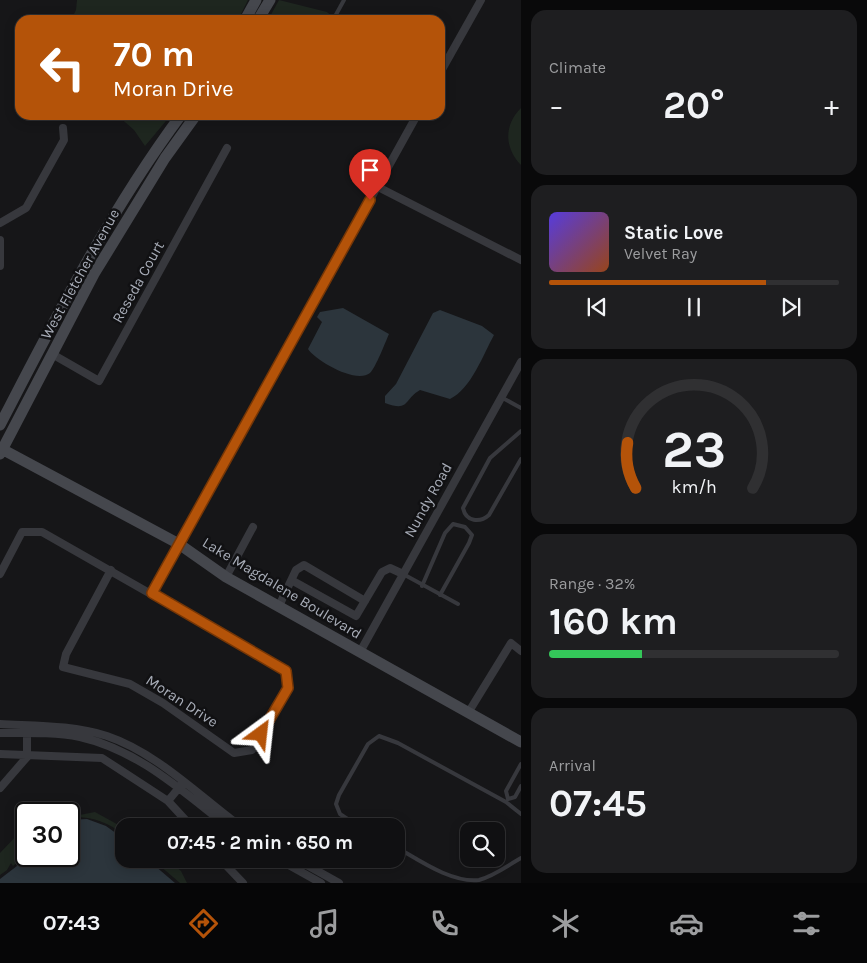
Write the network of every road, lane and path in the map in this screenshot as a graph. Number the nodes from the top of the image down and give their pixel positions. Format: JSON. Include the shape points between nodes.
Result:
{"nodes":[{"id":1,"x":256,"y":0,"type":"edge"},
{"id":2,"x":270,"y":0,"type":"edge"},
{"id":3,"x":344,"y":0,"type":"edge"},
{"id":4,"x":480,"y":0,"type":"edge"},
{"id":5,"x":248,"y":15,"type":"edge"},
{"id":6,"x":261,"y":15,"type":"edge"},
{"id":7,"x":336,"y":15,"type":"edge"},
{"id":8,"x":445,"y":65,"type":"edge"},
{"id":9,"x":178,"y":120,"type":"edge"},
{"id":10,"x":192,"y":120,"type":"edge"},
{"id":11,"x":414,"y":120,"type":"edge"},
{"id":12,"x":63,"y":128,"type":"dead end"},
{"id":13,"x":227,"y":148,"type":"dead end"},
{"id":14,"x":378,"y":187,"type":"junction"},
{"id":15,"x":0,"y":223,"type":"edge"},
{"id":16,"x":0,"y":240,"type":"edge"},
{"id":17,"x":521,"y":260,"type":"edge"},
{"id":18,"x":0,"y":266,"type":"edge"},
{"id":19,"x":52,"y":354,"type":"junction"},
{"id":20,"x":521,"y":362,"type":"edge"},
{"id":21,"x":501,"y":398,"type":"junction"},
{"id":22,"x":521,"y":408,"type":"edge"},
{"id":23,"x":0,"y":426,"type":"edge"},
{"id":24,"x":521,"y":431,"type":"edge"},
{"id":25,"x":1,"y":451,"type":"edge"},
{"id":26,"x":521,"y":460,"type":"edge"},
{"id":27,"x":254,"y":527,"type":"dead end"},
{"id":28,"x":179,"y":544,"type":"junction"},
{"id":29,"x":111,"y":570,"type":"junction"},
{"id":30,"x":0,"y":574,"type":"edge"},
{"id":31,"x":403,"y":574,"type":"junction"},
{"id":32,"x":226,"y":576,"type":"junction"},
{"id":33,"x":293,"y":581,"type":"junction"},
{"id":34,"x":422,"y":586,"type":"junction"},
{"id":35,"x":152,"y":593,"type":"junction"},
{"id":36,"x":440,"y":595,"type":"junction"},
{"id":37,"x":365,"y":600,"type":"junction"},
{"id":38,"x":458,"y":604,"type":"dead end"},
{"id":39,"x":279,"y":606,"type":"junction"},
{"id":40,"x":521,"y":651,"type":"edge"},
{"id":41,"x":360,"y":652,"type":"junction"},
{"id":42,"x":468,"y":713,"type":"junction"},
{"id":43,"x":0,"y":724,"type":"edge"},
{"id":44,"x":27,"y":729,"type":"junction"},
{"id":45,"x":0,"y":733,"type":"edge"},
{"id":46,"x":521,"y":742,"type":"edge"},
{"id":47,"x":0,"y":754,"type":"edge"},
{"id":48,"x":27,"y":757,"type":"junction"},
{"id":49,"x":521,"y":764,"type":"edge"},
{"id":50,"x":181,"y":785,"type":"junction"},
{"id":51,"x":521,"y":786,"type":"edge"},
{"id":52,"x":0,"y":788,"type":"edge"},
{"id":53,"x":168,"y":801,"type":"junction"},
{"id":54,"x":507,"y":801,"type":"junction"},
{"id":55,"x":521,"y":814,"type":"edge"},
{"id":56,"x":184,"y":818,"type":"edge"},
{"id":57,"x":217,"y":818,"type":"edge"},
{"id":58,"x":228,"y":818,"type":"edge"},
{"id":59,"x":346,"y":818,"type":"edge"},
{"id":60,"x":405,"y":852,"type":"edge"},
{"id":61,"x":521,"y":858,"type":"edge"},
{"id":62,"x":229,"y":868,"type":"edge"},
{"id":63,"x":294,"y":868,"type":"edge"},
{"id":64,"x":312,"y":868,"type":"edge"},
{"id":65,"x":243,"y":883,"type":"edge"},
{"id":66,"x":321,"y":883,"type":"edge"},
{"id":67,"x":339,"y":883,"type":"edge"}],
"edges":[{"from":1,"to":5,"type":"main road"},
{"from":2,"to":6,"type":"main road"},
{"from":3,"to":7,"type":"lane"},
{"from":4,"to":8,"type":"street"},
{"from":9,"to":23,"type":"main road","name":"West Fletcher Avenue","via":[[93,250]]},
{"from":10,"to":19,"type":"main road","name":"West Fletcher Avenue","via":[[165,158],[94,274]]},
{"from":11,"to":14,"type":"street"},
{"from":12,"to":15,"type":"street","via":[[64,140],[26,208]]},
{"from":13,"to":19,"type":"street","name":"Reseda Court","via":[[100,381]]},
{"from":14,"to":17,"type":"street"},
{"from":14,"to":28,"type":"street"},
{"from":16,"to":18,"type":"street"},
{"from":19,"to":25,"type":"main road","name":"West Fletcher Avenue"},
{"from":20,"to":21,"type":"street","name":"Nundy Road"},
{"from":21,"to":22,"type":"lane"},
{"from":21,"to":31,"type":"street","name":"Nundy Road"},
{"from":24,"to":26,"type":"lane","via":[[490,458],[465,503],[464,513],[476,521],[483,521]]},
{"from":25,"to":28,"type":"main road","name":"Lake Magdalene Boulevard"},
{"from":27,"to":32,"type":"street"},
{"from":28,"to":32,"type":"main road","name":"Lake Magdalene Boulevard"},
{"from":28,"to":35,"type":"street"},
{"from":29,"to":30,"type":"street","name":"Moran Drive","via":[[42,532],[22,532]]},
{"from":29,"to":35,"type":"street","name":"Moran Drive"},
{"from":29,"to":35,"type":"street","name":"Moran Drive","via":[[66,654],[63,668],[130,684],[234,753],[252,750],[288,688],[286,671]]},
{"from":31,"to":34,"type":"lane"},
{"from":31,"to":37,"type":"street","via":[[386,569]]},
{"from":31,"to":41,"type":"street","name":"Nundy Road"},
{"from":32,"to":39,"type":"main road","name":"Lake Magdalene Boulevard"},
{"from":33,"to":37,"type":"street","via":[[356,616]]},
{"from":33,"to":37,"type":"street","via":[[296,570],[304,565]]},
{"from":33,"to":39,"type":"street"},
{"from":34,"to":36,"type":"lane"},
{"from":34,"to":36,"type":"lane","via":[[453,524],[465,526],[472,535],[470,542]]},
{"from":36,"to":38,"type":"lane"},
{"from":39,"to":41,"type":"main road","name":"Lake Magdalene Boulevard"},
{"from":40,"to":42,"type":"street","via":[[511,643]]},
{"from":41,"to":42,"type":"main road","name":"Lake Magdalene Boulevard"},
{"from":42,"to":46,"type":"main road","name":"Lake Magdalene Boulevard"},
{"from":43,"to":44,"type":"street"},
{"from":44,"to":45,"type":"street"},
{"from":44,"to":48,"type":"street"},
{"from":44,"to":50,"type":"street","via":[[76,728],[106,736],[138,751]]},
{"from":47,"to":48,"type":"street"},
{"from":48,"to":52,"type":"street"},
{"from":48,"to":53,"type":"street","via":[[102,758]]},
{"from":49,"to":54,"type":"lane","via":[[506,791]]},
{"from":50,"to":53,"type":"street"},
{"from":50,"to":57,"type":"street"},
{"from":50,"to":58,"type":"street"},
{"from":51,"to":54,"type":"lane"},
{"from":53,"to":56,"type":"street"},
{"from":54,"to":55,"type":"lane"},
{"from":54,"to":59,"type":"lane","via":[[379,736],[368,744],[339,795],[336,804],[340,814]]},
{"from":60,"to":61,"type":"lane","via":[[441,873],[471,881],[495,873]]},
{"from":62,"to":65,"type":"street"},
{"from":63,"to":66,"type":"street"},
{"from":64,"to":67,"type":"street"}]}
